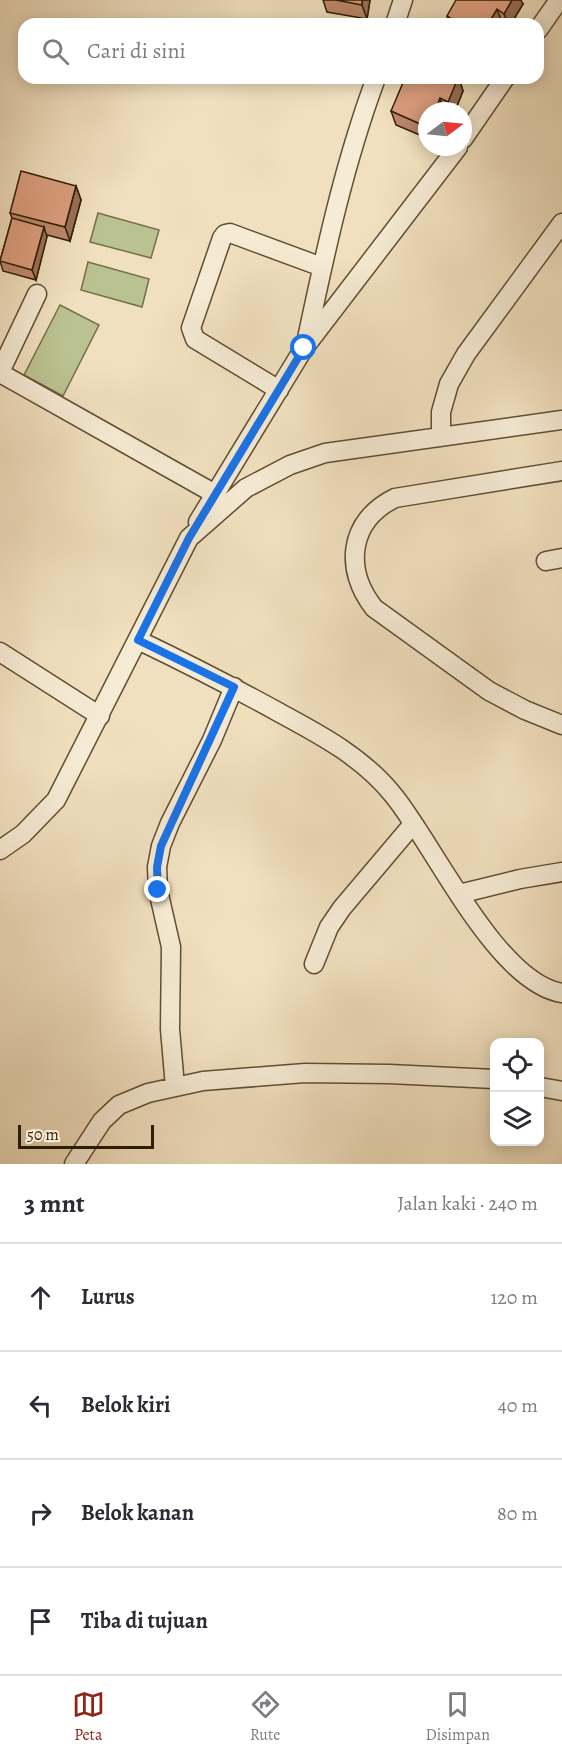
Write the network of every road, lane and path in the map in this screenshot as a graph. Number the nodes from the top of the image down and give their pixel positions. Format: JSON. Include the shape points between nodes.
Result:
{"nodes":[{"id":1,"x":403,"y":0,"type":"edge"},
{"id":2,"x":559,"y":0,"type":"edge"},
{"id":3,"x":397,"y":18,"type":"edge"},
{"id":4,"x":544,"y":21,"type":"edge"},
{"id":5,"x":374,"y":84,"type":"edge"},
{"id":6,"x":501,"y":84,"type":"edge"},
{"id":7,"x":472,"y":126,"type":"edge"},
{"id":8,"x":451,"y":156,"type":"edge"},
{"id":9,"x":562,"y":223,"type":"edge"},
{"id":10,"x":322,"y":267,"type":"junction"},
{"id":11,"x":37,"y":294,"type":"dead end"},
{"id":12,"x":304,"y":348,"type":"junction"},
{"id":13,"x":0,"y":372,"type":"edge"},
{"id":14,"x":279,"y":390,"type":"junction"},
{"id":15,"x":562,"y":420,"type":"edge"},
{"id":16,"x":441,"y":435,"type":"junction"},
{"id":17,"x":562,"y":471,"type":"edge"},
{"id":18,"x":215,"y":494,"type":"junction"},
{"id":19,"x":189,"y":538,"type":"junction"},
{"id":20,"x":138,"y":640,"type":"junction"},
{"id":21,"x":0,"y":652,"type":"edge"},
{"id":22,"x":234,"y":687,"type":"junction"},
{"id":23,"x":100,"y":716,"type":"junction"},
{"id":24,"x":562,"y":725,"type":"edge"},
{"id":25,"x":413,"y":824,"type":"junction"},
{"id":26,"x":0,"y":849,"type":"edge"},
{"id":27,"x":562,"y":872,"type":"edge"},
{"id":28,"x":459,"y":894,"type":"junction"},
{"id":29,"x":314,"y":964,"type":"dead end"},
{"id":30,"x":562,"y":993,"type":"edge"},
{"id":31,"x":490,"y":1079,"type":"edge"},
{"id":32,"x":175,"y":1088,"type":"junction"},
{"id":33,"x":544,"y":1088,"type":"edge"},
{"id":34,"x":562,"y":1091,"type":"edge"},
{"id":35,"x":74,"y":1164,"type":"edge"}],
"edges":[{"from":1,"to":3,"type":"street"},
{"from":2,"to":4,"type":"street"},
{"from":5,"to":10,"type":"street","via":[[356,133]]},
{"from":6,"to":7,"type":"street"},
{"from":8,"to":12,"type":"street"},
{"from":9,"to":16,"type":"street","via":[[449,384],[441,412]]},
{"from":10,"to":12,"type":"street"},
{"from":10,"to":14,"type":"street","via":[[230,233],[222,238],[192,333],[195,339]]},
{"from":11,"to":13,"type":"street"},
{"from":12,"to":14,"type":"street"},
{"from":13,"to":18,"type":"street"},
{"from":14,"to":18,"type":"street"},
{"from":15,"to":16,"type":"street"},
{"from":16,"to":19,"type":"street","via":[[325,453],[290,465],[246,488]]},
{"from":17,"to":24,"type":"street","via":[[394,498],[377,507],[366,523],[355,543],[354,570],[361,592],[374,608],[489,691]]},
{"from":18,"to":19,"type":"street"},
{"from":19,"to":20,"type":"street"},
{"from":20,"to":22,"type":"street"},
{"from":20,"to":23,"type":"street"},
{"from":21,"to":23,"type":"street"},
{"from":22,"to":25,"type":"street","via":[[330,740],[369,769]]},
{"from":22,"to":32,"type":"street","via":[[170,823],[157,867],[171,947],[170,1029]]},
{"from":23,"to":26,"type":"street","via":[[56,800],[23,834]]},
{"from":25,"to":28,"type":"street"},
{"from":25,"to":29,"type":"street","via":[[342,908],[329,927]]},
{"from":27,"to":28,"type":"street"},
{"from":28,"to":30,"type":"street","via":[[511,962],[546,991]]},
{"from":31,"to":32,"type":"street","via":[[305,1074],[203,1081]]},
{"from":32,"to":35,"type":"street","via":[[148,1093],[119,1105],[102,1120]]},
{"from":33,"to":34,"type":"street"}]}
